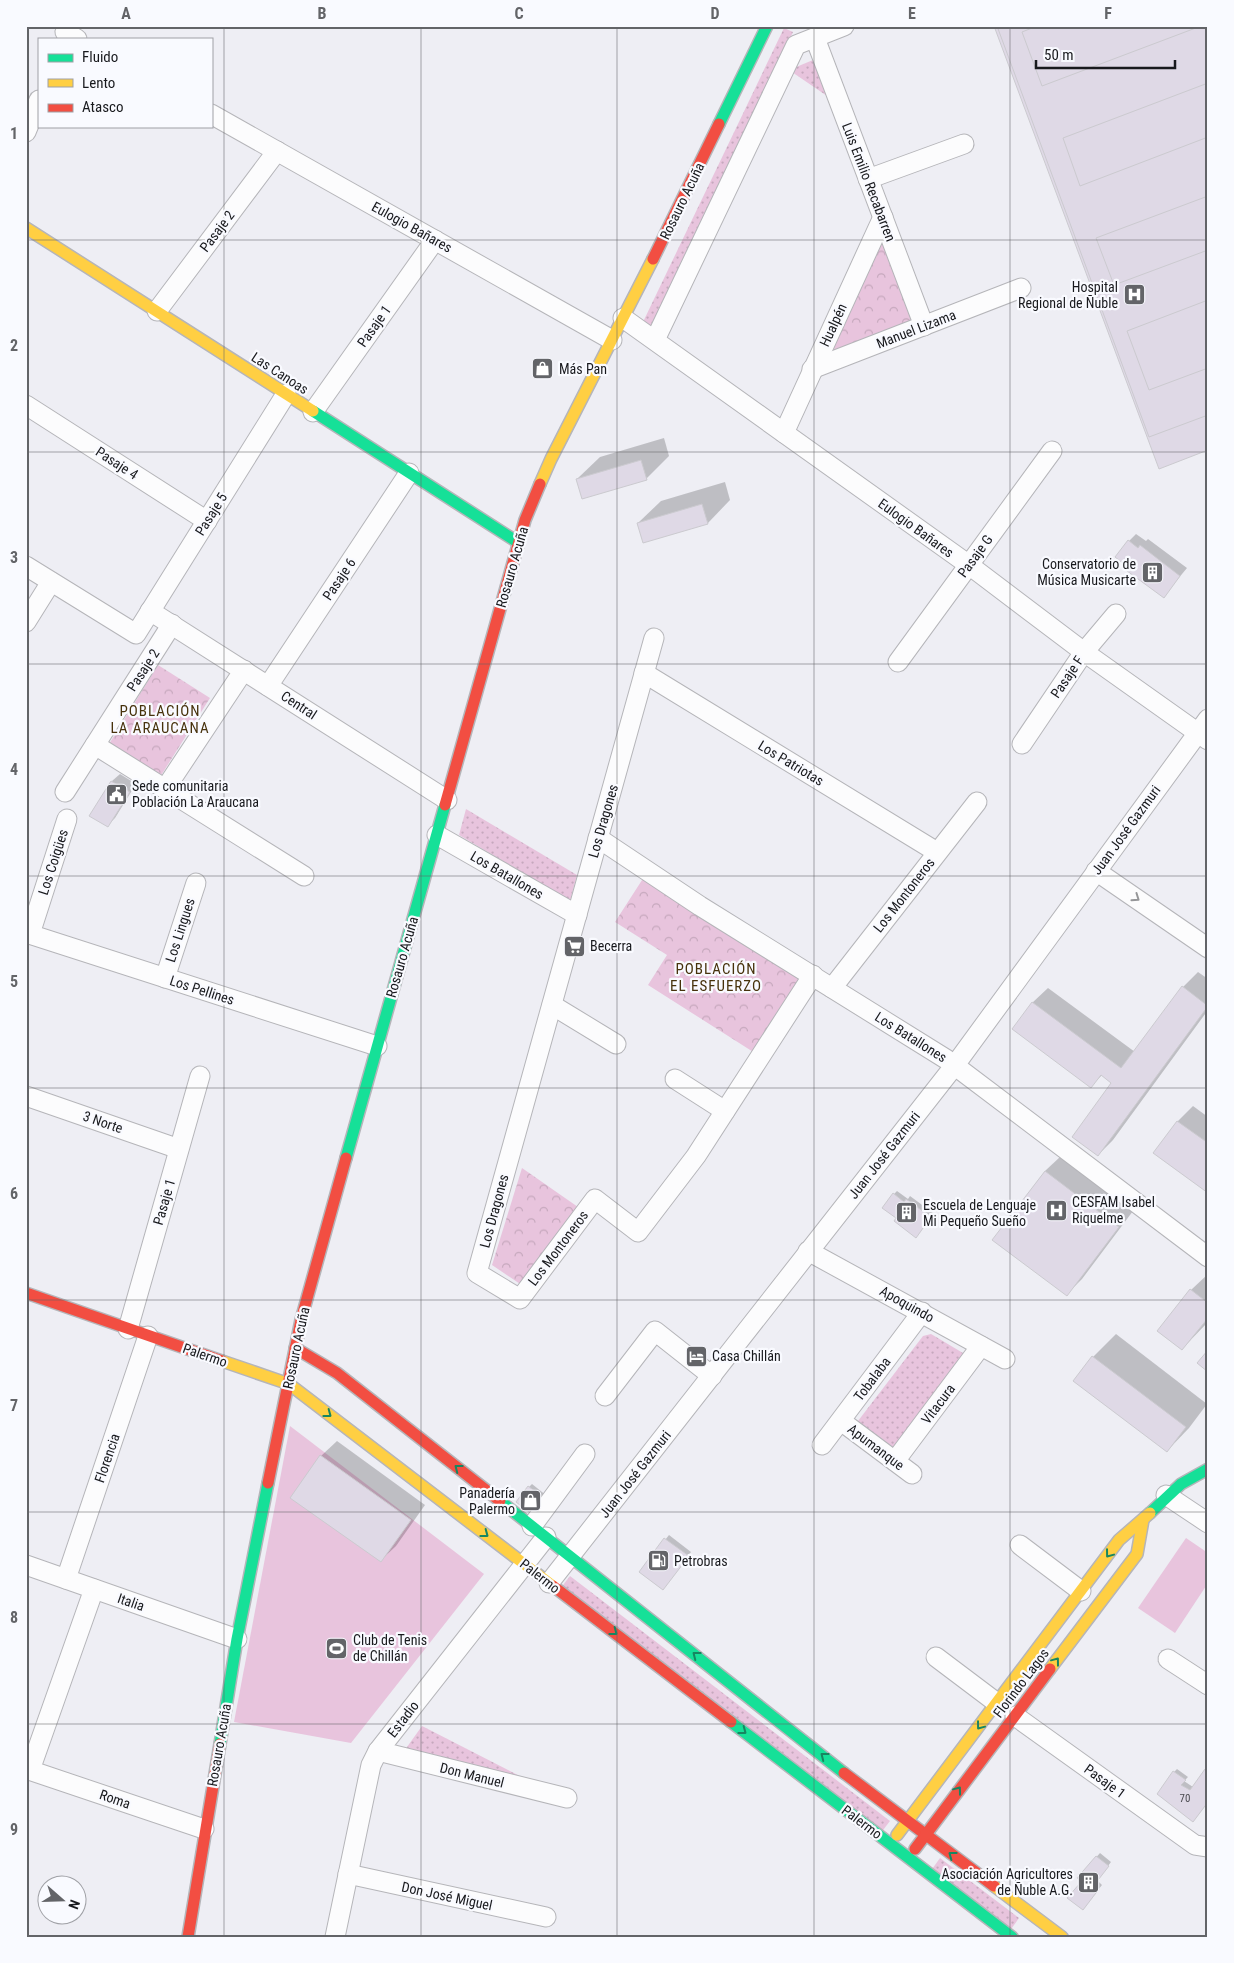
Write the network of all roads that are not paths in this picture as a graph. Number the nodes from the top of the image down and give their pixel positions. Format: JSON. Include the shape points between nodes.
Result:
{"nodes":[{"id":1,"x":766,"y":26,"type":"edge"},
{"id":2,"x":844,"y":26,"type":"edge"},
{"id":3,"x":815,"y":38,"type":"junction"},
{"id":4,"x":38,"y":102,"type":"edge"},
{"id":5,"x":212,"y":115,"type":"edge"},
{"id":6,"x":26,"y":132,"type":"edge"},
{"id":7,"x":964,"y":144,"type":"dead end"},
{"id":8,"x":277,"y":151,"type":"junction"},
{"id":9,"x":868,"y":179,"type":"junction"},
{"id":10,"x":883,"y":217,"type":"junction"},
{"id":11,"x":26,"y":228,"type":"edge"},
{"id":12,"x":435,"y":240,"type":"junction"},
{"id":13,"x":1021,"y":288,"type":"dead end"},
{"id":14,"x":157,"y":311,"type":"junction"},
{"id":15,"x":623,"y":318,"type":"junction"},
{"id":16,"x":924,"y":326,"type":"junction"},
{"id":17,"x":612,"y":340,"type":"junction"},
{"id":18,"x":655,"y":340,"type":"junction"},
{"id":19,"x":812,"y":369,"type":"junction"},
{"id":20,"x":286,"y":394,"type":"junction"},
{"id":21,"x":26,"y":404,"type":"edge"},
{"id":22,"x":313,"y":412,"type":"junction"},
{"id":23,"x":784,"y":433,"type":"junction"},
{"id":24,"x":1052,"y":451,"type":"dead end"},
{"id":25,"x":409,"y":473,"type":"junction"},
{"id":26,"x":207,"y":521,"type":"junction"},
{"id":27,"x":519,"y":542,"type":"junction"},
{"id":28,"x":969,"y":565,"type":"junction"},
{"id":29,"x":26,"y":566,"type":"edge"},
{"id":30,"x":51,"y":582,"type":"junction"},
{"id":31,"x":150,"y":611,"type":"junction"},
{"id":32,"x":1116,"y":614,"type":"dead end"},
{"id":33,"x":26,"y":622,"type":"edge"},
{"id":34,"x":172,"y":624,"type":"junction"},
{"id":35,"x":654,"y":638,"type":"dead end"},
{"id":36,"x":1084,"y":652,"type":"junction"},
{"id":37,"x":898,"y":662,"type":"dead end"},
{"id":38,"x":244,"y":670,"type":"junction"},
{"id":39,"x":644,"y":673,"type":"junction"},
{"id":40,"x":268,"y":686,"type":"junction"},
{"id":41,"x":1204,"y":731,"type":"edge"},
{"id":42,"x":1022,"y":744,"type":"dead end"},
{"id":43,"x":95,"y":745,"type":"junction"},
{"id":44,"x":165,"y":789,"type":"junction"},
{"id":45,"x":65,"y":792,"type":"dead end"},
{"id":46,"x":447,"y":800,"type":"junction"},
{"id":47,"x":977,"y":802,"type":"dead end"},
{"id":48,"x":67,"y":819,"type":"dead end"},
{"id":49,"x":437,"y":835,"type":"junction"},
{"id":50,"x":598,"y":838,"type":"junction"},
{"id":51,"x":937,"y":852,"type":"junction"},
{"id":52,"x":1096,"y":871,"type":"junction"},
{"id":53,"x":304,"y":876,"type":"dead end"},
{"id":54,"x":196,"y":883,"type":"dead end"},
{"id":55,"x":577,"y":915,"type":"junction"},
{"id":56,"x":28,"y":933,"type":"edge"},
{"id":57,"x":1208,"y":948,"type":"edge"},
{"id":58,"x":813,"y":975,"type":"junction"},
{"id":59,"x":165,"y":978,"type":"junction"},
{"id":60,"x":832,"y":988,"type":"junction"},
{"id":61,"x":552,"y":1004,"type":"junction"},
{"id":62,"x":616,"y":1044,"type":"dead end"},
{"id":63,"x":377,"y":1046,"type":"junction"},
{"id":64,"x":955,"y":1065,"type":"junction"},
{"id":65,"x":200,"y":1076,"type":"dead end"},
{"id":66,"x":675,"y":1079,"type":"dead end"},
{"id":67,"x":26,"y":1096,"type":"edge"},
{"id":68,"x":725,"y":1111,"type":"junction"},
{"id":69,"x":180,"y":1149,"type":"junction"},
{"id":70,"x":808,"y":1251,"type":"junction"},
{"id":71,"x":1208,"y":1257,"type":"edge"},
{"id":72,"x":477,"y":1272,"type":"joint"},
{"id":73,"x":26,"y":1293,"type":"edge"},
{"id":74,"x":922,"y":1312,"type":"junction"},
{"id":75,"x":128,"y":1329,"type":"junction"},
{"id":76,"x":148,"y":1336,"type":"junction"},
{"id":77,"x":981,"y":1346,"type":"junction"},
{"id":78,"x":295,"y":1348,"type":"junction"},
{"id":79,"x":1005,"y":1359,"type":"dead end"},
{"id":80,"x":712,"y":1376,"type":"junction"},
{"id":81,"x":289,"y":1384,"type":"junction"},
{"id":82,"x":606,"y":1396,"type":"dead end"},
{"id":83,"x":841,"y":1421,"type":"junction"},
{"id":84,"x":822,"y":1445,"type":"dead end"},
{"id":85,"x":585,"y":1454,"type":"dead end"},
{"id":86,"x":895,"y":1461,"type":"junction"},
{"id":87,"x":1208,"y":1469,"type":"edge"},
{"id":88,"x":912,"y":1474,"type":"dead end"},
{"id":89,"x":1166,"y":1495,"type":"junction"},
{"id":90,"x":1143,"y":1520,"type":"junction"},
{"id":91,"x":1208,"y":1524,"type":"edge"},
{"id":92,"x":539,"y":1532,"type":"junction"},
{"id":93,"x":1020,"y":1545,"type":"dead end"},
{"id":94,"x":570,"y":1557,"type":"junction"},
{"id":95,"x":524,"y":1564,"type":"junction"},
{"id":96,"x":26,"y":1565,"type":"edge"},
{"id":97,"x":66,"y":1579,"type":"junction"},
{"id":98,"x":549,"y":1583,"type":"junction"},
{"id":99,"x":94,"y":1589,"type":"junction"},
{"id":100,"x":1081,"y":1591,"type":"junction"},
{"id":101,"x":237,"y":1639,"type":"junction"},
{"id":102,"x":936,"y":1657,"type":"dead end"},
{"id":103,"x":1168,"y":1658,"type":"dead end"},
{"id":104,"x":1208,"y":1685,"type":"edge"},
{"id":105,"x":997,"y":1703,"type":"junction"},
{"id":106,"x":1015,"y":1716,"type":"junction"},
{"id":107,"x":378,"y":1751,"type":"junction"},
{"id":108,"x":28,"y":1770,"type":"edge"},
{"id":109,"x":568,"y":1798,"type":"dead end"},
{"id":110,"x":907,"y":1822,"type":"junction"},
{"id":111,"x":204,"y":1829,"type":"junction"},
{"id":112,"x":925,"y":1835,"type":"junction"},
{"id":113,"x":891,"y":1844,"type":"junction"},
{"id":114,"x":1201,"y":1846,"type":"edge"},
{"id":115,"x":908,"y":1857,"type":"junction"},
{"id":116,"x":348,"y":1874,"type":"junction"},
{"id":117,"x":546,"y":1917,"type":"dead end"},
{"id":118,"x":1039,"y":1930,"type":"edge"},
{"id":119,"x":188,"y":1937,"type":"edge"},
{"id":120,"x":335,"y":1937,"type":"edge"},
{"id":121,"x":1012,"y":1937,"type":"edge"},
{"id":122,"x":1062,"y":1937,"type":"edge"}],
"edges":[{"from":1,"to":15,"type":"street","name":"Rosauro Acuña"},
{"from":2,"to":3,"type":"street"},
{"from":3,"to":9,"type":"street","name":"Luis Emilio Recabarren"},
{"from":3,"to":18,"type":"street","via":[[796,45]]},
{"from":4,"to":6,"type":"street"},
{"from":5,"to":8,"type":"street","name":"Eulogio Bañares"},
{"from":7,"to":9,"type":"street"},
{"from":8,"to":12,"type":"street","name":"Eulogio Bañares"},
{"from":8,"to":14,"type":"street","name":"Pasaje 2"},
{"from":9,"to":10,"type":"street","name":"Luis Emilio Recabarren"},
{"from":10,"to":16,"type":"street","name":"Luis Emilio Recabarren"},
{"from":10,"to":19,"type":"street","name":"Hualpén"},
{"from":11,"to":14,"type":"street","name":"Las Canoas"},
{"from":12,"to":17,"type":"street","name":"Eulogio Bañares"},
{"from":12,"to":22,"type":"street","name":"Pasaje 1"},
{"from":13,"to":16,"type":"street","name":"Manuel Lizama"},
{"from":14,"to":20,"type":"street","name":"Las Canoas"},
{"from":15,"to":17,"type":"street","name":"Rosauro Acuña"},
{"from":15,"to":18,"type":"street","name":"Eulogio Bañares"},
{"from":16,"to":19,"type":"street","name":"Manuel Lizama"},
{"from":17,"to":27,"type":"street","name":"Rosauro Acuña","via":[[538,486]]},
{"from":18,"to":23,"type":"street","name":"Eulogio Bañares"},
{"from":19,"to":23,"type":"street","name":"Hualpén"},
{"from":20,"to":22,"type":"street","name":"Las Canoas"},
{"from":20,"to":26,"type":"street","name":"Pasaje 5"},
{"from":21,"to":26,"type":"street","name":"Pasaje 4"},
{"from":22,"to":25,"type":"street","name":"Las Canoas"},
{"from":23,"to":28,"type":"street","name":"Eulogio Bañares"},
{"from":24,"to":28,"type":"street","name":"Pasaje G"},
{"from":25,"to":27,"type":"street","name":"Las Canoas"},
{"from":25,"to":40,"type":"street","name":"Pasaje 6"},
{"from":26,"to":31,"type":"street","name":"Pasaje 5"},
{"from":27,"to":46,"type":"street","name":"Rosauro Acuña"},
{"from":28,"to":36,"type":"street","name":"Eulogio Bañares"},
{"from":28,"to":37,"type":"street","name":"Pasaje G"},
{"from":29,"to":30,"type":"street"},
{"from":30,"to":31,"type":"street","name":"Pasaje 5","via":[[136,634]]},
{"from":30,"to":33,"type":"street"},
{"from":31,"to":34,"type":"street","name":"Central"},
{"from":32,"to":36,"type":"street","name":"Pasaje F"},
{"from":34,"to":38,"type":"street","name":"Central"},
{"from":34,"to":43,"type":"street","name":"Pasaje 2"},
{"from":35,"to":39,"type":"street","name":"Los Dragones"},
{"from":36,"to":41,"type":"street","name":"Eulogio Bañares"},
{"from":36,"to":42,"type":"street","name":"Pasaje F"},
{"from":38,"to":40,"type":"street","name":"Central"},
{"from":38,"to":44,"type":"street"},
{"from":39,"to":50,"type":"street","name":"Los Dragones"},
{"from":39,"to":51,"type":"street","name":"Los Patriotas"},
{"from":40,"to":46,"type":"street","name":"Central"},
{"from":41,"to":52,"type":"street","name":"Juan José Gazmuri"},
{"from":43,"to":44,"type":"street"},
{"from":43,"to":45,"type":"street","name":"Pasaje 2"},
{"from":44,"to":53,"type":"street"},
{"from":46,"to":49,"type":"street","name":"Rosauro Acuña"},
{"from":47,"to":51,"type":"street","name":"Los Montoneros"},
{"from":48,"to":56,"type":"street","name":"Los Coigües"},
{"from":49,"to":55,"type":"street","name":"Los Batallones"},
{"from":49,"to":63,"type":"street","name":"Rosauro Acuña"},
{"from":50,"to":55,"type":"street","name":"Los Dragones"},
{"from":50,"to":58,"type":"street","name":"Los Batallones","via":[[700,906]]},
{"from":51,"to":60,"type":"street","name":"Los Montoneros"},
{"from":52,"to":57,"type":"street","one_way":true},
{"from":52,"to":64,"type":"street","name":"Juan José Gazmuri"},
{"from":54,"to":59,"type":"street","name":"Los Lingues"},
{"from":55,"to":61,"type":"street","name":"Los Dragones"},
{"from":56,"to":59,"type":"street","name":"Los Pellines"},
{"from":58,"to":60,"type":"street","name":"Los Batallones"},
{"from":58,"to":68,"type":"street","name":"Los Montoneros"},
{"from":59,"to":63,"type":"street","name":"Los Pellines"},
{"from":60,"to":64,"type":"street","name":"Los Batallones"},
{"from":61,"to":62,"type":"street"},
{"from":61,"to":72,"type":"street","name":"Los Dragones"},
{"from":63,"to":78,"type":"street","name":"Rosauro Acuña"},
{"from":64,"to":70,"type":"street","name":"Juan José Gazmuri"},
{"from":64,"to":71,"type":"street","name":"Los Batallones"},
{"from":65,"to":69,"type":"street","name":"Pasaje 1"},
{"from":66,"to":68,"type":"street"},
{"from":67,"to":69,"type":"street","name":"3 Norte"},
{"from":68,"to":72,"type":"street","name":"Los Montoneros","via":[[696,1156],[638,1232],[595,1199],[520,1299]]},
{"from":69,"to":75,"type":"street","name":"Pasaje 1"},
{"from":70,"to":74,"type":"street","name":"Apoquindo"},
{"from":70,"to":80,"type":"street","name":"Juan José Gazmuri"},
{"from":73,"to":75,"type":"street","name":"Palermo"},
{"from":74,"to":77,"type":"street","name":"Apoquindo"},
{"from":74,"to":83,"type":"street","name":"Tobalaba"},
{"from":75,"to":76,"type":"street","name":"Palermo"},
{"from":76,"to":81,"type":"street","name":"Palermo"},
{"from":76,"to":97,"type":"street","name":"Florencia"},
{"from":77,"to":79,"type":"street","name":"Apoquindo"},
{"from":77,"to":86,"type":"street","name":"Vitacura"},
{"from":78,"to":81,"type":"street","name":"Rosauro Acuña"},
{"from":92,"to":78,"type":"street","name":"Palermo","one_way":true,"via":[[337,1373]]},
{"from":80,"to":82,"type":"street","via":[[655,1331]]},
{"from":80,"to":94,"type":"street","name":"Juan José Gazmuri"},
{"from":81,"to":95,"type":"street","name":"Palermo","one_way":true},
{"from":81,"to":101,"type":"street","name":"Rosauro Acuña"},
{"from":83,"to":84,"type":"street","name":"Tobalaba"},
{"from":83,"to":86,"type":"street","name":"Apumanque"},
{"from":85,"to":92,"type":"street"},
{"from":86,"to":88,"type":"street","name":"Apumanque"},
{"from":87,"to":89,"type":"street","name":"Florindo Lagos","via":[[1192,1475]]},
{"from":89,"to":90,"type":"street","name":"Florindo Lagos"},
{"from":89,"to":91,"type":"street"},
{"from":90,"to":100,"type":"street","name":"Florindo Lagos","one_way":true,"via":[[1119,1540]]},
{"from":106,"to":90,"type":"street","name":"Florindo Lagos","one_way":true,"via":[[1137,1554]]},
{"from":92,"to":94,"type":"street","name":"Palermo"},
{"from":92,"to":95,"type":"street","name":"Estadio"},
{"from":93,"to":100,"type":"street"},
{"from":94,"to":98,"type":"street","name":"Juan José Gazmuri"},
{"from":110,"to":94,"type":"street","name":"Palermo","one_way":true},
{"from":95,"to":98,"type":"street","name":"Palermo"},
{"from":95,"to":107,"type":"street","name":"Estadio"},
{"from":96,"to":97,"type":"street","name":"Italia"},
{"from":97,"to":99,"type":"street","name":"Italia"},
{"from":98,"to":113,"type":"street","name":"Palermo","one_way":true},
{"from":99,"to":101,"type":"street","name":"Italia"},
{"from":99,"to":108,"type":"street"},
{"from":100,"to":105,"type":"street","name":"Florindo Lagos"},
{"from":101,"to":111,"type":"street","name":"Rosauro Acuña"},
{"from":102,"to":105,"type":"street"},
{"from":103,"to":104,"type":"street"},
{"from":105,"to":110,"type":"street","name":"Florindo Lagos","one_way":true},
{"from":112,"to":106,"type":"street","name":"Florindo Lagos","one_way":true},
{"from":106,"to":114,"type":"street","name":"Pasaje 1"},
{"from":107,"to":109,"type":"street","name":"Don Manuel"},
{"from":107,"to":116,"type":"street","name":"Estadio","via":[[371,1765]]},
{"from":108,"to":111,"type":"street","name":"Roma"},
{"from":110,"to":112,"type":"street","name":"Palermo"},
{"from":110,"to":113,"type":"street","name":"Florindo Lagos"},
{"from":111,"to":119,"type":"street","name":"Rosauro Acuña"},
{"from":112,"to":115,"type":"street","name":"Florindo Lagos"},
{"from":118,"to":112,"type":"street","name":"Palermo","one_way":true},
{"from":113,"to":115,"type":"street","name":"Palermo"},
{"from":115,"to":121,"type":"street","name":"Palermo"},
{"from":116,"to":117,"type":"street","name":"Don José Miguel"},
{"from":116,"to":120,"type":"street","name":"Estadio"},
{"from":118,"to":122,"type":"street","name":"Palermo"}]}
